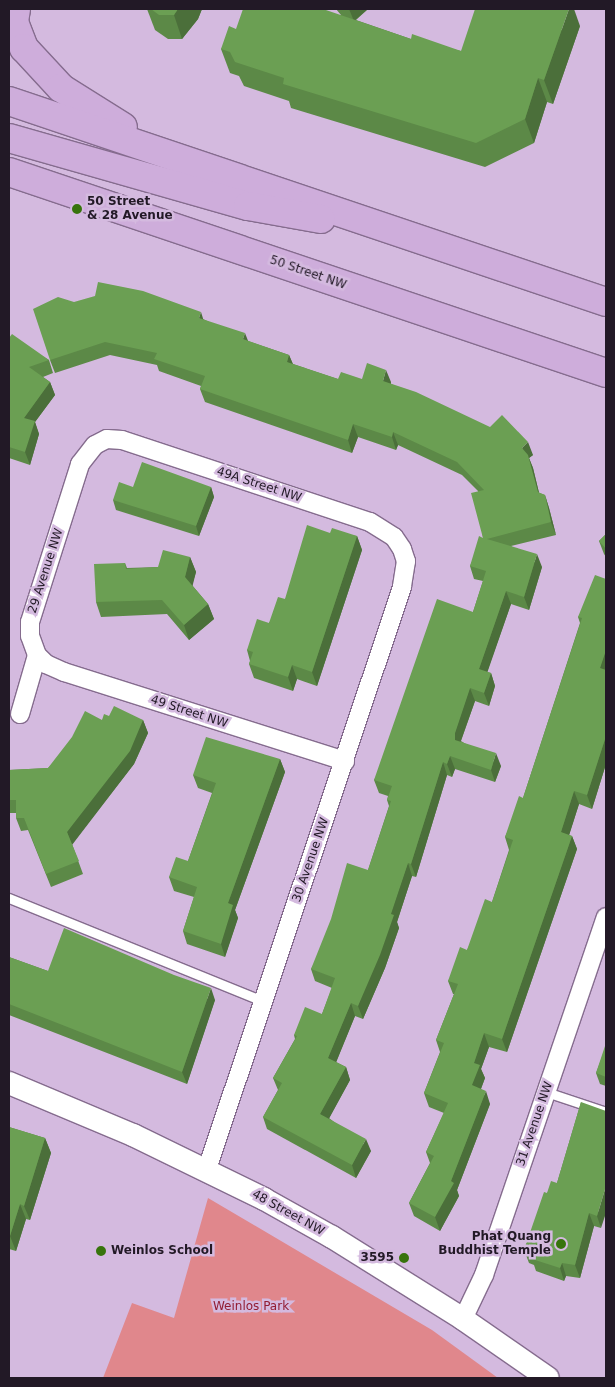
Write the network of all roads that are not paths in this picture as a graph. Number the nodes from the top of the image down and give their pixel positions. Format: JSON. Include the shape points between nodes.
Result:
{"nodes":[{"id":1,"x":16,"y":9,"type":"edge"},
{"id":2,"x":9,"y":101,"type":"edge"},
{"id":3,"x":9,"y":138,"type":"edge"},
{"id":4,"x":9,"y":172,"type":"edge"},
{"id":5,"x":227,"y":174,"type":"junction"},
{"id":6,"x":401,"y":233,"type":"junction"},
{"id":7,"x":606,"y":302,"type":"edge"},
{"id":8,"x":606,"y":373,"type":"edge"},
{"id":9,"x":107,"y":439,"type":"joint"},
{"id":10,"x":402,"y":549,"type":"joint"},
{"id":11,"x":37,"y":655,"type":"junction"},
{"id":12,"x":20,"y":714,"type":"dead end"},
{"id":13,"x":345,"y":761,"type":"junction"},
{"id":14,"x":9,"y":898,"type":"edge"},
{"id":15,"x":605,"y":924,"type":"edge"},
{"id":16,"x":263,"y":1001,"type":"junction"},
{"id":17,"x":9,"y":1083,"type":"edge"},
{"id":18,"x":546,"y":1092,"type":"junction"},
{"id":19,"x":606,"y":1112,"type":"edge"},
{"id":20,"x":207,"y":1169,"type":"junction"},
{"id":21,"x":463,"y":1319,"type":"junction"},
{"id":22,"x":548,"y":1378,"type":"edge"}],
"edges":[{"from":1,"to":5,"type":"main road","via":[[14,22],[24,48],[61,88],[116,124]]},
{"from":2,"to":5,"type":"main road"},
{"from":3,"to":6,"type":"main road","via":[[248,206]]},
{"from":4,"to":8,"type":"main road","name":"50 Street NW"},
{"from":5,"to":6,"type":"main road"},
{"from":6,"to":7,"type":"main road"},
{"from":9,"to":10,"type":"street","name":"49A Street NW","via":[[122,440],[370,522],[394,538]]},
{"from":9,"to":11,"type":"street","name":"29 Avenue NW","via":[[95,445],[80,464],[30,622],[30,636]]},
{"from":10,"to":13,"type":"street","name":"30 Avenue NW","via":[[406,562],[402,587]]},
{"from":11,"to":12,"type":"street"},
{"from":11,"to":13,"type":"street","name":"49 Street NW","via":[[46,664],[64,672]]},
{"from":13,"to":16,"type":"street","name":"30 Avenue NW"},
{"from":14,"to":16,"type":"lane"},
{"from":15,"to":18,"type":"street","name":"31 Avenue NW"},
{"from":16,"to":20,"type":"street","name":"30 Avenue NW"},
{"from":17,"to":20,"type":"street","name":"48 Street NW"},
{"from":18,"to":19,"type":"lane"},
{"from":18,"to":21,"type":"street","name":"31 Avenue NW","via":[[482,1281]]},
{"from":20,"to":21,"type":"street","name":"48 Street NW","via":[[332,1237]]},
{"from":21,"to":22,"type":"street","name":"48 Street NW"}]}
